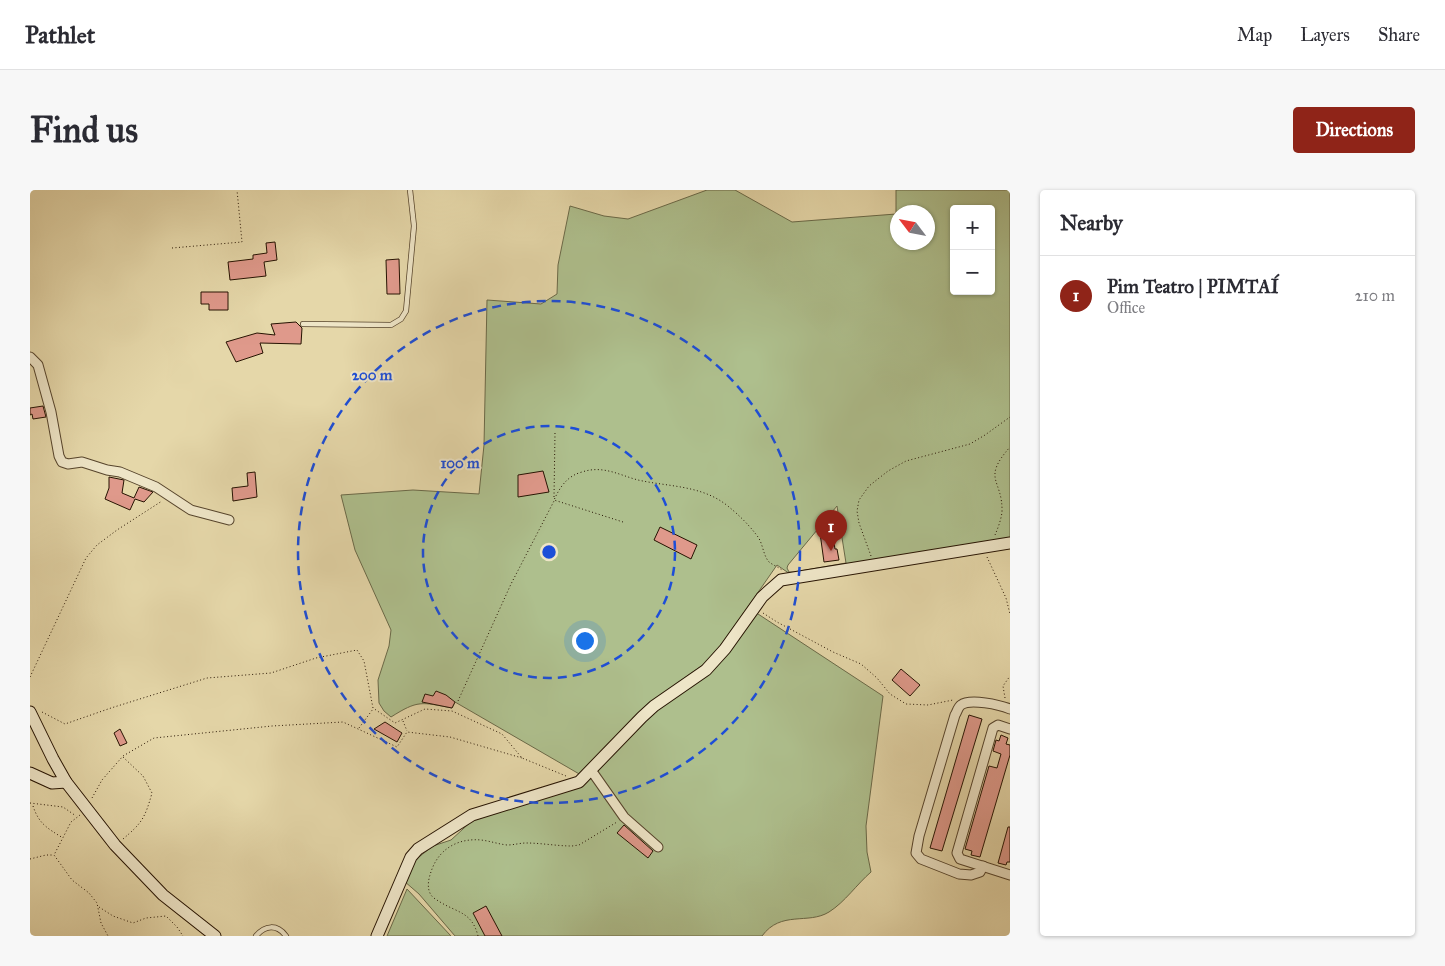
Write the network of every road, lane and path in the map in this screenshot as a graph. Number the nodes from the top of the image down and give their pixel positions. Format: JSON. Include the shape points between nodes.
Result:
{"nodes":[{"id":1,"x":237,"y":190,"type":"edge"},
{"id":2,"x":410,"y":190,"type":"edge"},
{"id":3,"x":172,"y":248,"type":"dead end"},
{"id":4,"x":303,"y":324,"type":"dead end"},
{"id":5,"x":30,"y":357,"type":"edge"},
{"id":6,"x":1010,"y":417,"type":"edge"},
{"id":7,"x":555,"y":433,"type":"dead end"},
{"id":8,"x":1010,"y":446,"type":"edge"},
{"id":9,"x":168,"y":495,"type":"junction"},
{"id":10,"x":554,"y":500,"type":"junction"},
{"id":11,"x":229,"y":520,"type":"dead end"},
{"id":12,"x":623,"y":522,"type":"dead end"},
{"id":13,"x":1010,"y":543,"type":"edge"},
{"id":14,"x":985,"y":547,"type":"junction"},
{"id":15,"x":874,"y":565,"type":"junction"},
{"id":16,"x":793,"y":577,"type":"junction"},
{"id":17,"x":754,"y":607,"type":"junction"},
{"id":18,"x":1010,"y":614,"type":"edge"},
{"id":19,"x":1010,"y":676,"type":"edge"},
{"id":20,"x":30,"y":677,"type":"edge"},
{"id":21,"x":458,"y":701,"type":"dead end"},
{"id":22,"x":962,"y":704,"type":"junction"},
{"id":23,"x":373,"y":708,"type":"junction"},
{"id":24,"x":1008,"y":709,"type":"edge"},
{"id":25,"x":35,"y":712,"type":"edge"},
{"id":26,"x":402,"y":720,"type":"junction"},
{"id":27,"x":358,"y":729,"type":"junction"},
{"id":28,"x":1010,"y":729,"type":"edge"},
{"id":29,"x":407,"y":732,"type":"junction"},
{"id":30,"x":123,"y":756,"type":"junction"},
{"id":31,"x":522,"y":758,"type":"junction"},
{"id":32,"x":591,"y":770,"type":"junction"},
{"id":33,"x":30,"y":773,"type":"edge"},
{"id":34,"x":66,"y":782,"type":"junction"},
{"id":35,"x":579,"y":782,"type":"junction"},
{"id":36,"x":30,"y":803,"type":"edge"},
{"id":37,"x":33,"y":805,"type":"junction"},
{"id":38,"x":87,"y":808,"type":"junction"},
{"id":39,"x":77,"y":817,"type":"junction"},
{"id":40,"x":624,"y":817,"type":"junction"},
{"id":41,"x":63,"y":838,"type":"junction"},
{"id":42,"x":115,"y":844,"type":"junction"},
{"id":43,"x":658,"y":848,"type":"dead end"},
{"id":44,"x":54,"y":855,"type":"junction"},
{"id":45,"x":30,"y":860,"type":"edge"},
{"id":46,"x":983,"y":866,"type":"junction"},
{"id":47,"x":1010,"y":874,"type":"edge"},
{"id":48,"x":99,"y":907,"type":"junction"},
{"id":49,"x":108,"y":936,"type":"edge"},
{"id":50,"x":183,"y":936,"type":"edge"},
{"id":51,"x":216,"y":936,"type":"edge"},
{"id":52,"x":256,"y":936,"type":"edge"},
{"id":53,"x":286,"y":936,"type":"edge"},
{"id":54,"x":377,"y":936,"type":"edge"},
{"id":55,"x":478,"y":936,"type":"edge"}],
"edges":[{"from":1,"to":3,"type":"path","via":[[242,242]]},
{"from":2,"to":4,"type":"lane","via":[[414,226],[406,311],[401,319],[391,325]]},
{"from":5,"to":9,"type":"street","via":[[38,365],[62,462],[82,462],[120,472]]},
{"from":6,"to":15,"type":"path","via":[[970,444],[906,462],[869,486],[857,511]]},
{"from":7,"to":10,"type":"path"},
{"from":8,"to":14,"type":"path","via":[[994,472],[1002,515],[994,538]]},
{"from":9,"to":11,"type":"street","via":[[191,510]]},
{"from":9,"to":20,"type":"path","via":[[97,545],[86,558]]},
{"from":10,"to":12,"type":"path"},
{"from":10,"to":16,"type":"path","via":[[568,478],[598,469],[706,493],[742,518],[759,539],[770,562]]},
{"from":10,"to":21,"type":"path","via":[[511,584]]},
{"from":13,"to":14,"type":"street"},
{"from":14,"to":15,"type":"street"},
{"from":14,"to":18,"type":"path"},
{"from":15,"to":16,"type":"street"},
{"from":16,"to":17,"type":"street","via":[[774,585]]},
{"from":17,"to":22,"type":"path","via":[[832,652],[861,664],[890,694],[906,704],[928,705],[954,700]]},
{"from":17,"to":32,"type":"street","via":[[706,670],[648,712]]},
{"from":19,"to":24,"type":"path","via":[[1003,686]]},
{"from":22,"to":24,"type":"street","via":[[984,703]]},
{"from":22,"to":46,"type":"street","via":[[955,715],[916,853],[921,859],[959,874],[971,875],[980,872]]},
{"from":23,"to":25,"type":"path","via":[[364,661],[357,650],[316,658],[271,673],[207,678],[65,724]]},
{"from":23,"to":26,"type":"path","via":[[395,723]]},
{"from":23,"to":27,"type":"path"},
{"from":25,"to":34,"type":"street","via":[[53,759]]},
{"from":26,"to":29,"type":"path"},
{"from":26,"to":31,"type":"path","via":[[425,709],[452,711],[502,734]]},
{"from":27,"to":29,"type":"path","via":[[398,747]]},
{"from":27,"to":30,"type":"path","via":[[343,722],[154,738]]},
{"from":28,"to":46,"type":"street","via":[[998,725],[993,728],[957,853],[960,859]]},
{"from":29,"to":31,"type":"path","via":[[450,737]]},
{"from":30,"to":38,"type":"path","via":[[102,780]]},
{"from":30,"to":42,"type":"path","via":[[143,776],[152,793],[146,814]]},
{"from":31,"to":35,"type":"path"},
{"from":32,"to":35,"type":"street"},
{"from":32,"to":40,"type":"street"},
{"from":33,"to":34,"type":"street","via":[[52,783]]},
{"from":34,"to":38,"type":"street"},
{"from":35,"to":54,"type":"street","via":[[472,815],[418,849],[411,857]]},
{"from":36,"to":37,"type":"path"},
{"from":37,"to":39,"type":"path","via":[[63,807]]},
{"from":37,"to":41,"type":"path","via":[[37,818]]},
{"from":38,"to":39,"type":"path"},
{"from":38,"to":42,"type":"street"},
{"from":39,"to":41,"type":"path"},
{"from":40,"to":43,"type":"street"},
{"from":40,"to":55,"type":"path","via":[[578,845],[505,845],[475,840],[448,848],[434,864],[429,890],[434,899],[470,918]]},
{"from":41,"to":44,"type":"path"},
{"from":42,"to":51,"type":"street","via":[[164,895]]},
{"from":44,"to":45,"type":"path"},
{"from":44,"to":48,"type":"path","via":[[72,880],[89,893]]},
{"from":46,"to":47,"type":"street"},
{"from":48,"to":49,"type":"path","via":[[101,923]]},
{"from":48,"to":50,"type":"path","via":[[133,923],[166,916]]},
{"from":52,"to":53,"type":"lane","via":[[263,929],[272,927]]}]}
